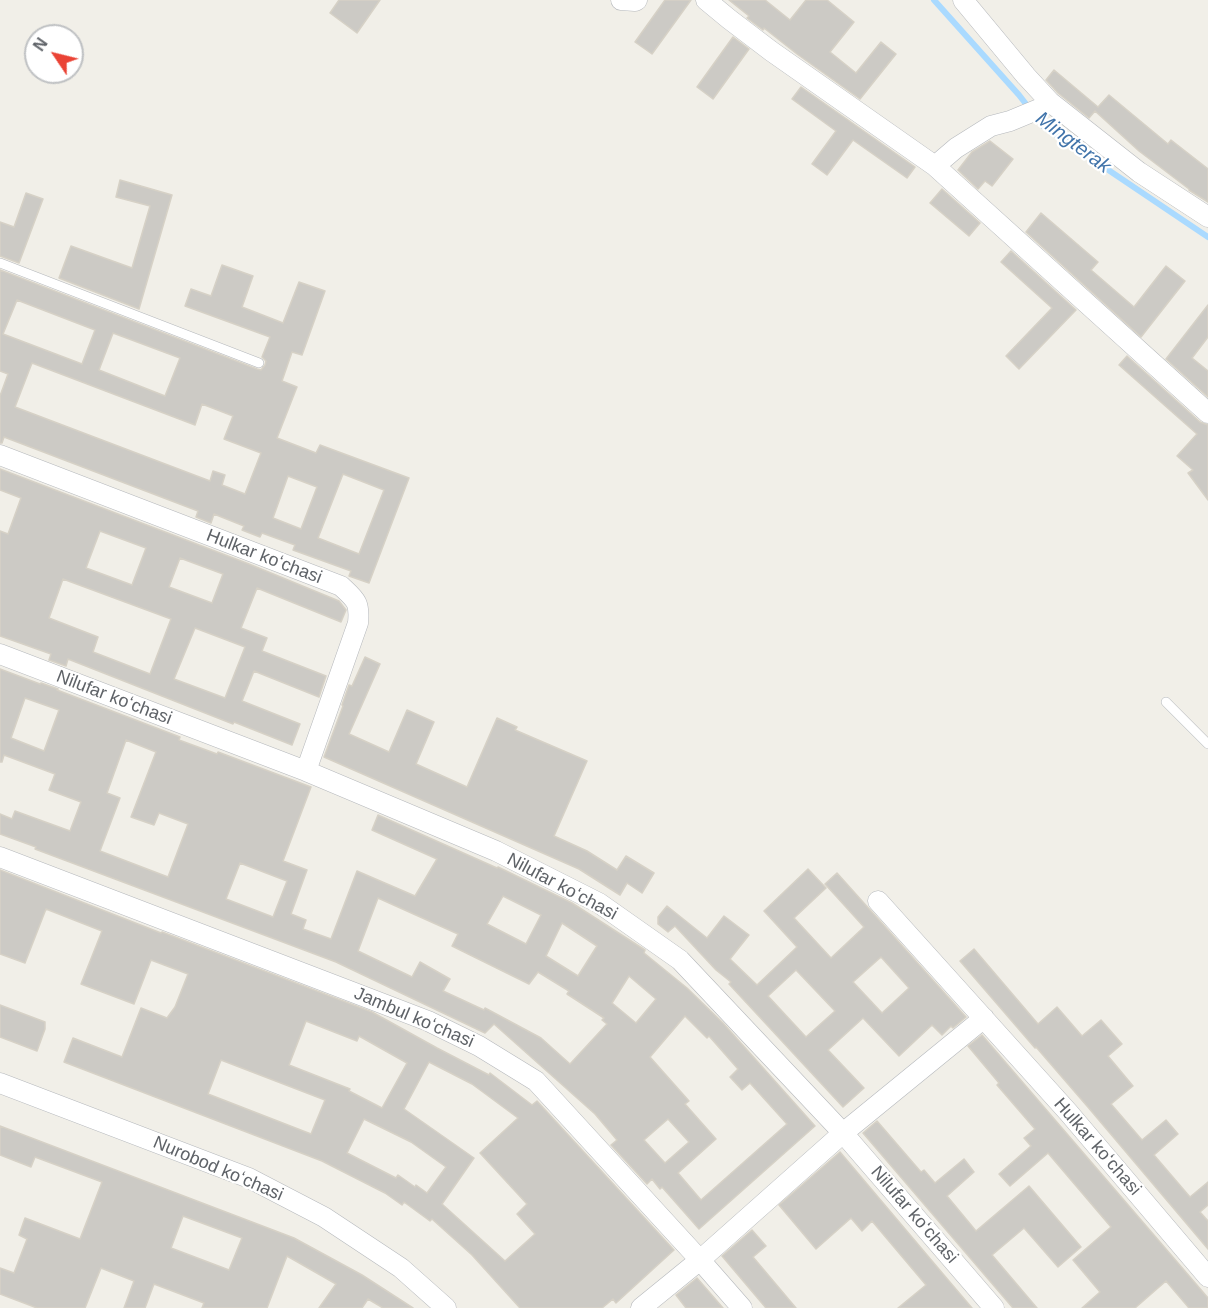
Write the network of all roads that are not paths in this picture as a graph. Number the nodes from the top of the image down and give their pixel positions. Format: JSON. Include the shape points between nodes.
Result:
{"nodes":[{"id":1,"x":621,"y":0,"type":"edge"},
{"id":2,"x":638,"y":0,"type":"edge"},
{"id":3,"x":706,"y":0,"type":"edge"},
{"id":4,"x":963,"y":0,"type":"edge"},
{"id":5,"x":1044,"y":106,"type":"junction"},
{"id":6,"x":934,"y":166,"type":"junction"},
{"id":7,"x":1208,"y":217,"type":"edge"},
{"id":8,"x":0,"y":263,"type":"edge"},
{"id":9,"x":259,"y":363,"type":"dead end"},
{"id":10,"x":1208,"y":412,"type":"edge"},
{"id":11,"x":0,"y":455,"type":"edge"},
{"id":12,"x":0,"y":654,"type":"edge"},
{"id":13,"x":1166,"y":702,"type":"dead end"},
{"id":14,"x":1208,"y":744,"type":"edge"},
{"id":15,"x":306,"y":771,"type":"junction"},
{"id":16,"x":0,"y":857,"type":"edge"},
{"id":17,"x":878,"y":901,"type":"dead end"},
{"id":18,"x":984,"y":1018,"type":"junction"},
{"id":19,"x":0,"y":1083,"type":"edge"},
{"id":20,"x":843,"y":1133,"type":"junction"},
{"id":21,"x":700,"y":1260,"type":"junction"},
{"id":22,"x":1208,"y":1277,"type":"edge"},
{"id":23,"x":446,"y":1308,"type":"edge"},
{"id":24,"x":641,"y":1308,"type":"edge"},
{"id":25,"x":742,"y":1308,"type":"edge"},
{"id":26,"x":994,"y":1308,"type":"edge"}],
"edges":[{"from":1,"to":2,"type":"street"},
{"from":3,"to":6,"type":"street"},
{"from":4,"to":5,"type":"street","via":[[1026,76]]},
{"from":5,"to":6,"type":"street","via":[[991,126]]},
{"from":5,"to":7,"type":"street"},
{"from":6,"to":10,"type":"street"},
{"from":8,"to":9,"type":"lane"},
{"from":11,"to":15,"type":"street","name":"Hulkar koʻchasi","via":[[341,586],[353,597],[360,608],[358,623]]},
{"from":12,"to":15,"type":"street","name":"Nilufar koʻchasi"},
{"from":13,"to":14,"type":"lane"},
{"from":15,"to":20,"type":"street","name":"Nilufar koʻchasi","via":[[496,852],[599,903],[680,960]]},
{"from":16,"to":21,"type":"street","name":"Jambul koʻchasi","via":[[428,1021],[479,1046],[536,1081]]},
{"from":17,"to":18,"type":"street","name":"Hulkar koʻchasi"},
{"from":18,"to":20,"type":"street"},
{"from":18,"to":22,"type":"street","name":"Hulkar koʻchasi"},
{"from":19,"to":23,"type":"street","name":"Nurobod koʻchasi","via":[[249,1178],[324,1217],[401,1268]]},
{"from":20,"to":21,"type":"street"},
{"from":20,"to":26,"type":"street","name":"Nilufar koʻchasi"},
{"from":21,"to":24,"type":"street"},
{"from":21,"to":25,"type":"street","name":"Jambul koʻchasi"}]}
